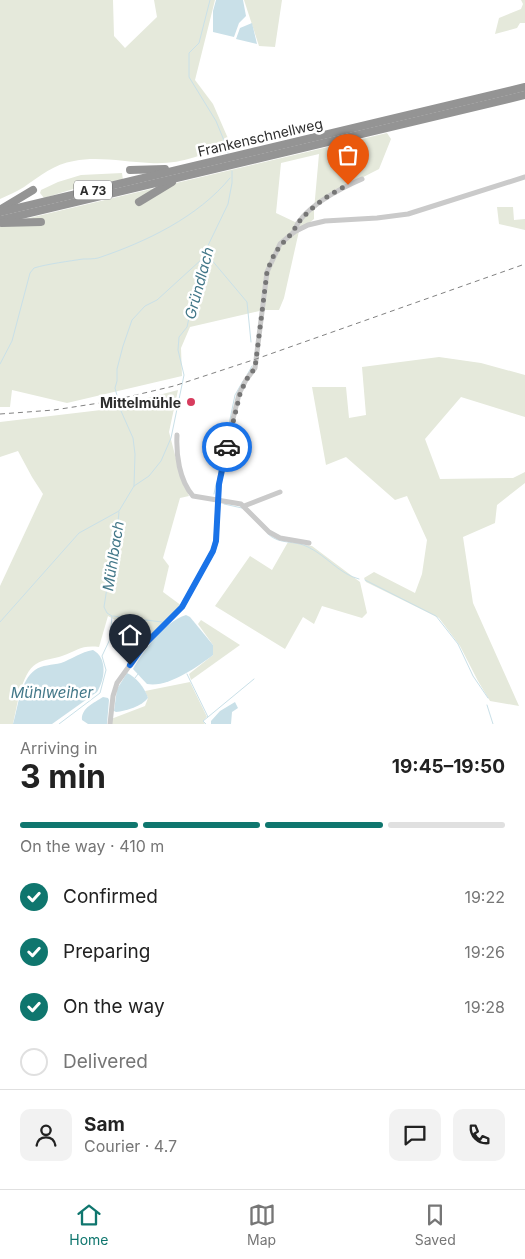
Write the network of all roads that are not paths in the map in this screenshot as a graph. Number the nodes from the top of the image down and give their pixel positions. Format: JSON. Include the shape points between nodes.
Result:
{"nodes":[{"id":1,"x":525,"y":87,"type":"edge"},
{"id":2,"x":525,"y":95,"type":"edge"},
{"id":3,"x":130,"y":170,"type":"dead end"},
{"id":4,"x":186,"y":172,"type":"junction"},
{"id":5,"x":525,"y":177,"type":"edge"},
{"id":6,"x":362,"y":178,"type":"dead end"},
{"id":7,"x":33,"y":190,"type":"dead end"},
{"id":8,"x":139,"y":202,"type":"dead end"},
{"id":9,"x":0,"y":211,"type":"edge"},
{"id":10,"x":0,"y":221,"type":"edge"},
{"id":11,"x":41,"y":222,"type":"dead end"},
{"id":12,"x":294,"y":232,"type":"junction"},
{"id":13,"x":177,"y":434,"type":"dead end"},
{"id":14,"x":280,"y":492,"type":"dead end"},
{"id":15,"x":219,"y":499,"type":"junction"},
{"id":16,"x":244,"y":506,"type":"junction"},
{"id":17,"x":309,"y":543,"type":"dead end"},
{"id":18,"x":110,"y":724,"type":"edge"}],
"edges":[{"from":1,"to":4,"type":"highway","name":"Frankenschnellweg","number":"A 73"},
{"from":2,"to":4,"type":"highway","name":"Frankenschnellweg","number":"A 73"},
{"from":3,"to":4,"type":"highway"},
{"from":4,"to":8,"type":"highway"},
{"from":4,"to":9,"type":"highway","name":"Frankenschnellweg","number":"A 73"},
{"from":4,"to":10,"type":"highway","name":"Frankenschnellweg","number":"A 73"},
{"from":5,"to":12,"type":"street","via":[[408,214],[325,221]]},
{"from":6,"to":12,"type":"street","via":[[335,191],[313,207],[296,225]]},
{"from":7,"to":9,"type":"highway"},
{"from":10,"to":11,"type":"highway"},
{"from":12,"to":15,"type":"street","via":[[280,244],[267,272],[255,368],[240,394],[222,464]]},
{"from":13,"to":15,"type":"street","via":[[177,456],[189,492],[197,498]]},
{"from":14,"to":16,"type":"street"},
{"from":15,"to":16,"type":"street"},
{"from":15,"to":18,"type":"street","via":[[213,551],[182,607],[145,644],[118,683]]},
{"from":16,"to":17,"type":"street","via":[[269,532],[280,538]]}]}
